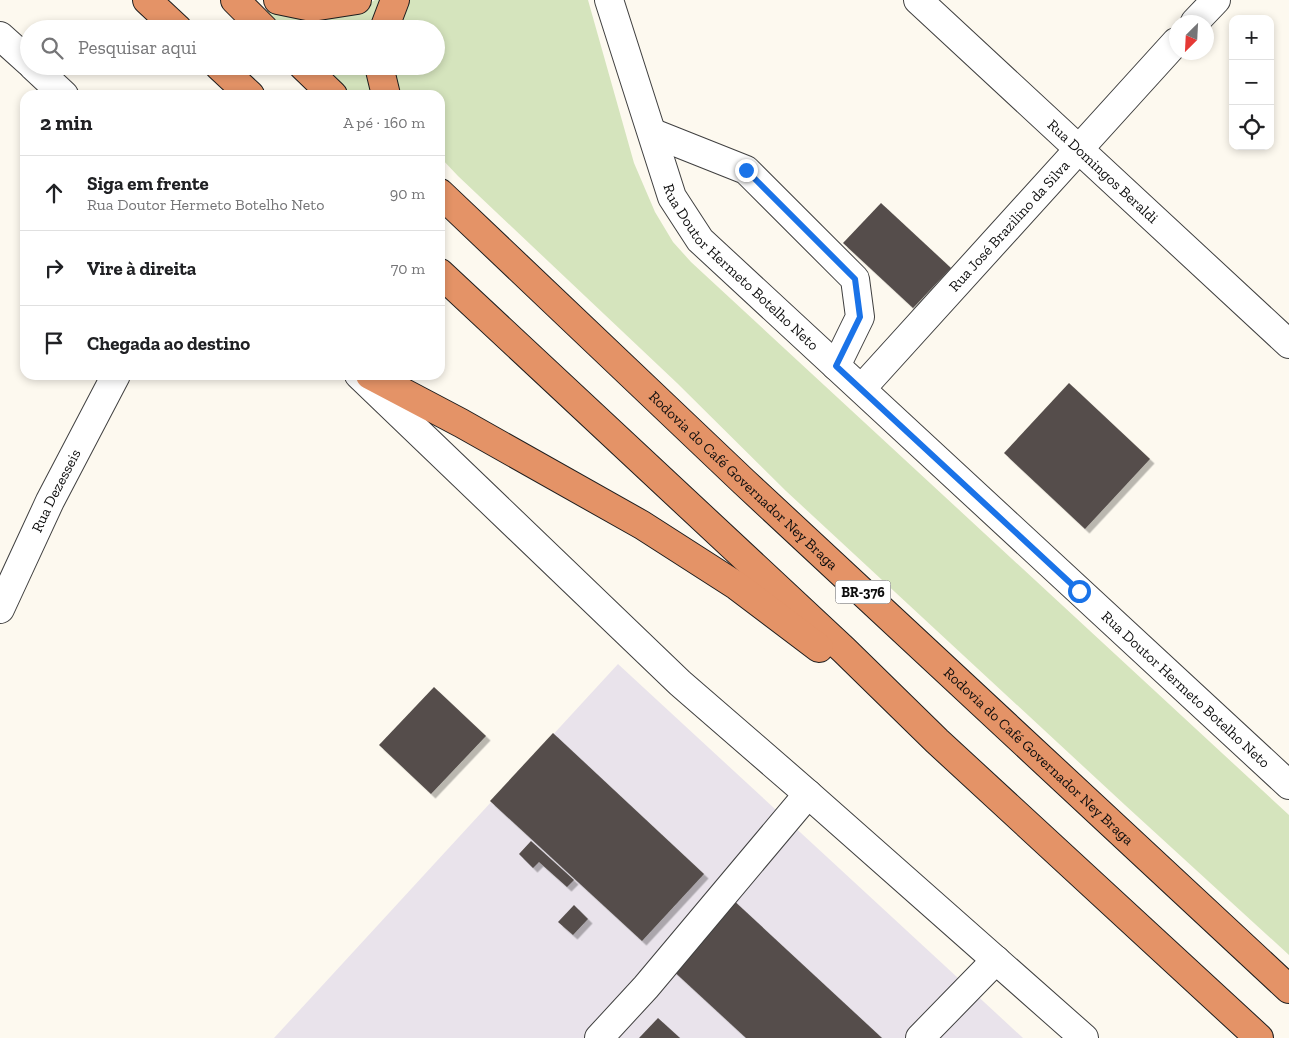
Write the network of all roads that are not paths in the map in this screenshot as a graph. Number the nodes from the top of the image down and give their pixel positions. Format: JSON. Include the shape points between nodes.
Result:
{"nodes":[{"id":1,"x":147,"y":0,"type":"edge"},
{"id":2,"x":235,"y":0,"type":"edge"},
{"id":3,"x":278,"y":0,"type":"edge"},
{"id":4,"x":357,"y":0,"type":"edge"},
{"id":5,"x":395,"y":0,"type":"edge"},
{"id":6,"x":610,"y":0,"type":"edge"},
{"id":7,"x":918,"y":0,"type":"edge"},
{"id":8,"x":1216,"y":0,"type":"edge"},
{"id":9,"x":1202,"y":15,"type":"edge"},
{"id":10,"x":168,"y":20,"type":"edge"},
{"id":11,"x":255,"y":20,"type":"edge"},
{"id":12,"x":387,"y":20,"type":"edge"},
{"id":13,"x":0,"y":36,"type":"edge"},
{"id":14,"x":1169,"y":50,"type":"edge"},
{"id":15,"x":20,"y":54,"type":"edge"},
{"id":16,"x":43,"y":75,"type":"edge"},
{"id":17,"x":229,"y":75,"type":"edge"},
{"id":18,"x":312,"y":75,"type":"edge"},
{"id":19,"x":381,"y":75,"type":"edge"},
{"id":20,"x":59,"y":90,"type":"edge"},
{"id":21,"x":245,"y":90,"type":"edge"},
{"id":22,"x":328,"y":90,"type":"edge"},
{"id":23,"x":385,"y":90,"type":"edge"},
{"id":24,"x":653,"y":133,"type":"junction"},
{"id":25,"x":1078,"y":149,"type":"junction"},
{"id":26,"x":445,"y":198,"type":"edge"},
{"id":27,"x":445,"y":278,"type":"edge"},
{"id":28,"x":1289,"y":344,"type":"edge"},
{"id":29,"x":836,"y":366,"type":"junction"},
{"id":30,"x":113,"y":380,"type":"edge"},
{"id":31,"x":364,"y":380,"type":"edge"},
{"id":32,"x":379,"y":380,"type":"edge"},
{"id":33,"x":862,"y":388,"type":"junction"},
{"id":34,"x":0,"y":609,"type":"edge"},
{"id":35,"x":937,"y":742,"type":"junction"},
{"id":36,"x":1289,"y":785,"type":"edge"},
{"id":37,"x":808,"y":794,"type":"junction"},
{"id":38,"x":996,"y":960,"type":"junction"},
{"id":39,"x":1289,"y":989,"type":"edge"},
{"id":40,"x":598,"y":1038,"type":"edge"},
{"id":41,"x":920,"y":1038,"type":"edge"},
{"id":42,"x":1084,"y":1038,"type":"edge"},
{"id":43,"x":1259,"y":1038,"type":"edge"}],
"edges":[{"from":1,"to":10,"type":"highway"},
{"from":2,"to":11,"type":"highway"},
{"from":3,"to":4,"type":"highway","via":[[312,7]]},
{"from":5,"to":12,"type":"highway"},
{"from":6,"to":24,"type":"street","name":"Rua Doutor Hermeto Botelho Neto"},
{"from":7,"to":25,"type":"street","name":"Rua Domingos Beraldi"},
{"from":8,"to":9,"type":"street"},
{"from":13,"to":15,"type":"street"},
{"from":14,"to":25,"type":"street","name":"Rua José Brazilino da Silva"},
{"from":16,"to":20,"type":"street"},
{"from":17,"to":21,"type":"highway"},
{"from":18,"to":22,"type":"highway"},
{"from":19,"to":23,"type":"highway"},
{"from":24,"to":29,"type":"street","name":"Rua Doutor Hermeto Botelho Neto","via":[[672,197],[700,240]]},
{"from":24,"to":29,"type":"street","via":[[746,170],[855,279],[860,317]]},
{"from":25,"to":28,"type":"street","name":"Rua Domingos Beraldi"},
{"from":25,"to":33,"type":"street","name":"Rua José Brazilino da Silva"},
{"from":26,"to":39,"type":"highway","name":"Rodovia do Café Governador Ney Braga","number":"BR-376","via":[[743,481]]},
{"from":27,"to":35,"type":"highway","via":[[844,650]]},
{"from":29,"to":33,"type":"street","name":"Rua Doutor Hermeto Botelho Neto"},
{"from":30,"to":34,"type":"street","name":"Rua Dezesseis","via":[[50,501]]},
{"from":31,"to":37,"type":"street","via":[[673,677]]},
{"from":32,"to":35,"type":"highway","via":[[633,520],[737,586]]},
{"from":33,"to":36,"type":"street","name":"Rua Doutor Hermeto Botelho Neto"},
{"from":35,"to":43,"type":"highway"},
{"from":37,"to":38,"type":"street"},
{"from":37,"to":40,"type":"street","via":[[646,987]]},
{"from":38,"to":41,"type":"street"},
{"from":38,"to":42,"type":"street"}]}
